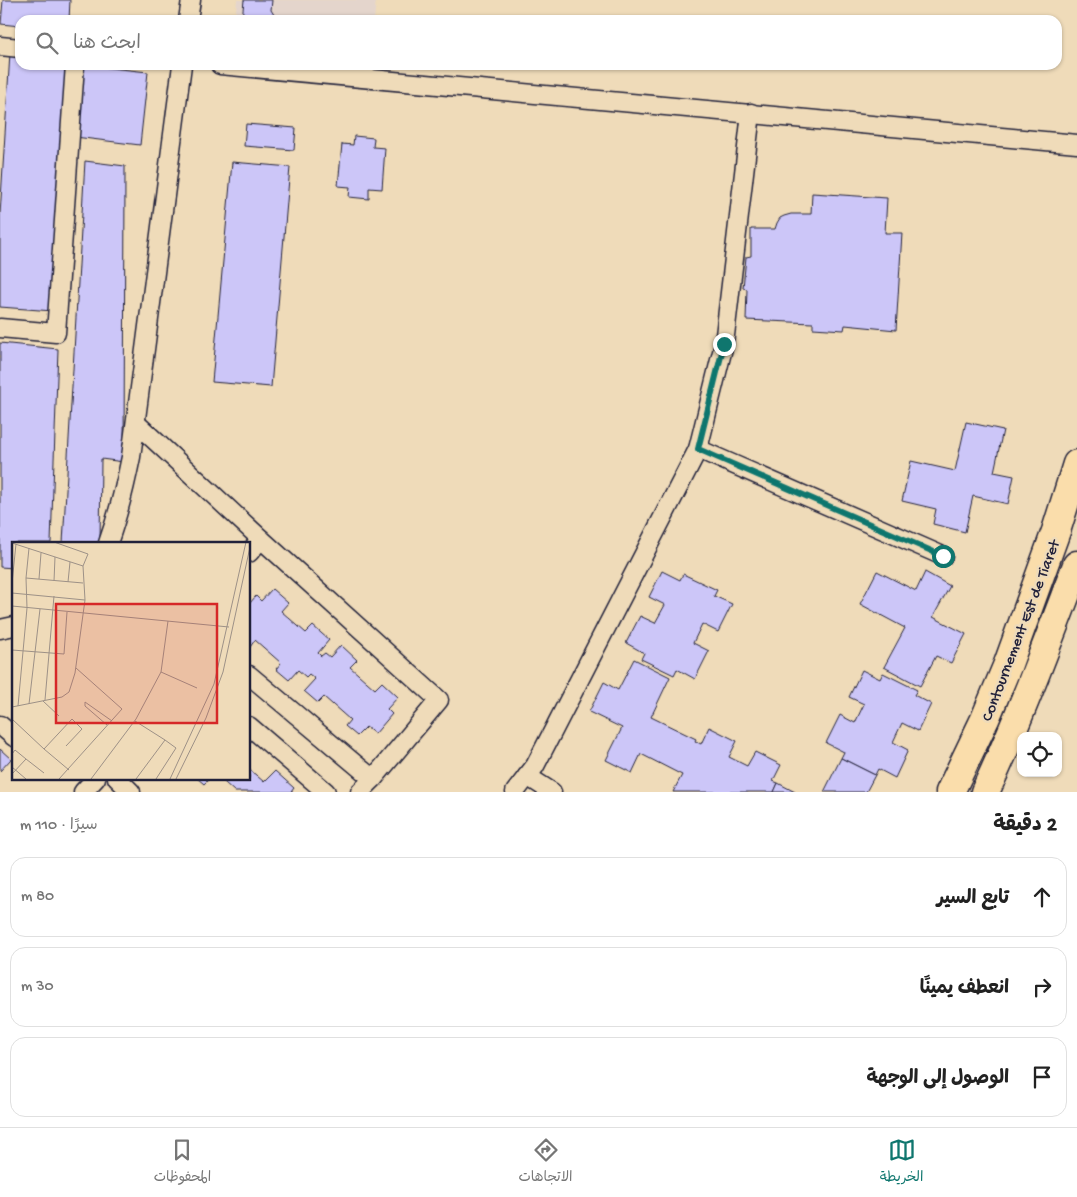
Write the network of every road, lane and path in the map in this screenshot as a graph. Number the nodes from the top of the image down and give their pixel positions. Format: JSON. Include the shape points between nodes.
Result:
{"nodes":[{"id":1,"x":191,"y":0,"type":"edge"},
{"id":2,"x":189,"y":15,"type":"edge"},
{"id":3,"x":0,"y":46,"type":"edge"},
{"id":4,"x":15,"y":48,"type":"edge"},
{"id":5,"x":75,"y":70,"type":"edge"},
{"id":6,"x":181,"y":70,"type":"edge"},
{"id":7,"x":275,"y":70,"type":"edge"},
{"id":8,"x":751,"y":113,"type":"junction"},
{"id":9,"x":1077,"y":144,"type":"edge"},
{"id":10,"x":0,"y":328,"type":"edge"},
{"id":11,"x":136,"y":423,"type":"junction"},
{"id":12,"x":698,"y":449,"type":"junction"},
{"id":13,"x":1077,"y":464,"type":"edge"},
{"id":14,"x":261,"y":539,"type":"junction"},
{"id":15,"x":108,"y":542,"type":"edge"},
{"id":16,"x":250,"y":552,"type":"edge"},
{"id":17,"x":943,"y":556,"type":"dead end"},
{"id":18,"x":1077,"y":565,"type":"edge"},
{"id":19,"x":250,"y":676,"type":"edge"},
{"id":20,"x":0,"y":725,"type":"edge"},
{"id":21,"x":250,"y":727,"type":"edge"},
{"id":22,"x":12,"y":735,"type":"edge"},
{"id":23,"x":527,"y":776,"type":"junction"},
{"id":24,"x":373,"y":779,"type":"junction"},
{"id":25,"x":94,"y":780,"type":"edge"},
{"id":26,"x":119,"y":780,"type":"edge"},
{"id":27,"x":83,"y":792,"type":"edge"},
{"id":28,"x":131,"y":792,"type":"edge"},
{"id":29,"x":326,"y":792,"type":"edge"},
{"id":30,"x":360,"y":792,"type":"edge"},
{"id":31,"x":515,"y":792,"type":"edge"},
{"id":32,"x":552,"y":792,"type":"edge"},
{"id":33,"x":950,"y":792,"type":"edge"},
{"id":34,"x":985,"y":792,"type":"edge"}],
"edges":[{"from":1,"to":2,"type":"street"},
{"from":3,"to":4,"type":"street"},
{"from":5,"to":10,"type":"street","via":[[56,333]]},
{"from":6,"to":11,"type":"street"},
{"from":7,"to":8,"type":"street"},
{"from":8,"to":9,"type":"street"},
{"from":8,"to":12,"type":"street","via":[[724,344]]},
{"from":11,"to":14,"type":"street"},
{"from":11,"to":15,"type":"street","via":[[124,491]]},
{"from":12,"to":17,"type":"street"},
{"from":12,"to":23,"type":"street"},
{"from":13,"to":33,"type":"highway","name":"Contournement Est de Tiaret","via":[[1008,664]]},
{"from":14,"to":16,"type":"street"},
{"from":14,"to":24,"type":"street","via":[[439,700]]},
{"from":18,"to":34,"type":"highway"},
{"from":19,"to":24,"type":"street"},
{"from":20,"to":22,"type":"street"},
{"from":21,"to":29,"type":"street"},
{"from":23,"to":31,"type":"street"},
{"from":23,"to":32,"type":"street"},
{"from":24,"to":30,"type":"street"},
{"from":25,"to":27,"type":"street"},
{"from":26,"to":28,"type":"street"}]}
